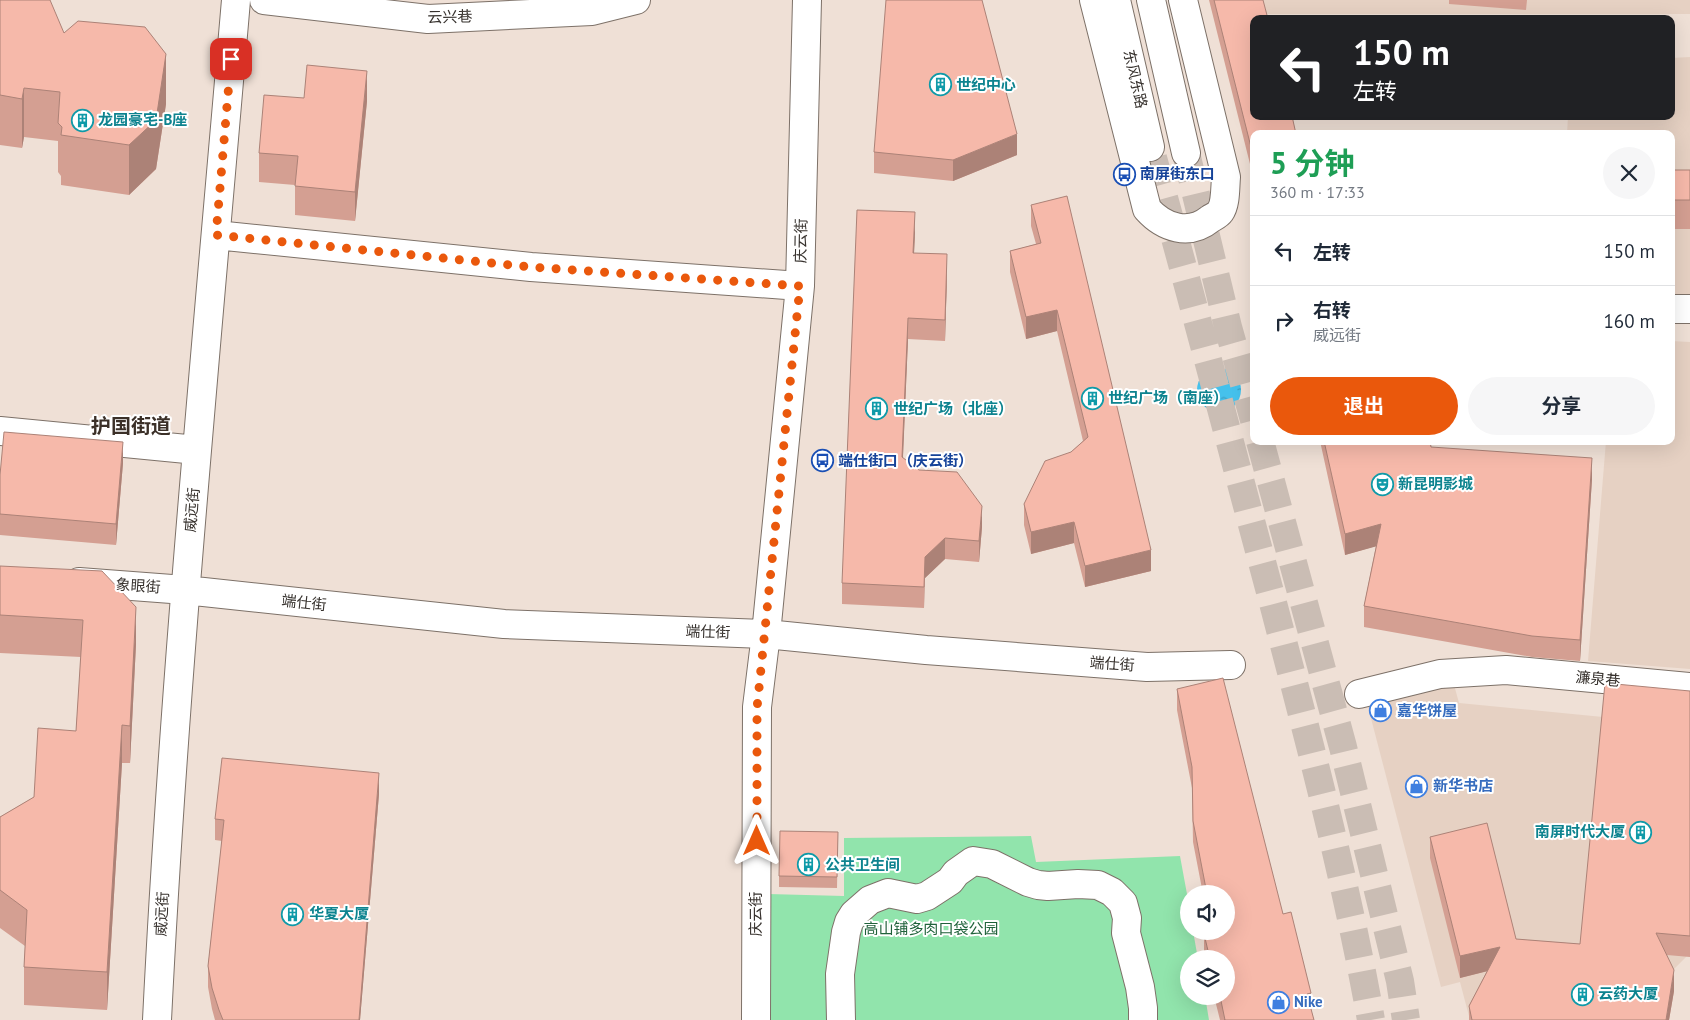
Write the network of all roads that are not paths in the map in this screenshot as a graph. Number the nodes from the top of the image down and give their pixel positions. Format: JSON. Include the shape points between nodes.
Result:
{"nodes":[{"id":1,"x":236,"y":0,"type":"edge"},
{"id":2,"x":264,"y":0,"type":"edge"},
{"id":3,"x":636,"y":0,"type":"edge"},
{"id":4,"x":807,"y":0,"type":"edge"},
{"id":5,"x":1094,"y":0,"type":"edge"},
{"id":6,"x":1116,"y":0,"type":"edge"},
{"id":7,"x":1151,"y":0,"type":"edge"},
{"id":8,"x":1183,"y":0,"type":"edge"},
{"id":9,"x":523,"y":7,"type":"edge"},
{"id":10,"x":1186,"y":152,"type":"tunnel mouth"},
{"id":11,"x":1153,"y":158,"type":"tunnel mouth"},
{"id":12,"x":216,"y":235,"type":"junction"},
{"id":13,"x":800,"y":286,"type":"junction"},
{"id":14,"x":1675,"y":309,"type":"edge"},
{"id":15,"x":1690,"y":309,"type":"edge"},
{"id":16,"x":0,"y":430,"type":"edge"},
{"id":17,"x":197,"y":450,"type":"junction"},
{"id":18,"x":58,"y":580,"type":"edge"},
{"id":19,"x":185,"y":590,"type":"junction"},
{"id":20,"x":766,"y":634,"type":"junction"},
{"id":21,"x":1231,"y":665,"type":"dead end"},
{"id":22,"x":1690,"y":687,"type":"edge"},
{"id":23,"x":1359,"y":694,"type":"dead end"},
{"id":24,"x":157,"y":1020,"type":"edge"},
{"id":25,"x":756,"y":1020,"type":"edge"},
{"id":26,"x":840,"y":1020,"type":"edge"},
{"id":27,"x":1143,"y":1020,"type":"edge"}],
"edges":[{"from":1,"to":12,"type":"street","name":"威远街"},
{"from":2,"to":9,"type":"street","name":"云兴巷","via":[[428,18]]},
{"from":3,"to":9,"type":"street","name":"云兴巷","via":[[592,11]]},
{"from":4,"to":13,"type":"street","name":"庆云街"},
{"from":5,"to":8,"type":"street","via":[[1147,209],[1167,226],[1192,228],[1220,212],[1226,177]]},
{"from":6,"to":11,"type":"street","name":"东风东路"},
{"from":7,"to":10,"type":"street"},
{"from":12,"to":13,"type":"street","via":[[531,267]]},
{"from":12,"to":17,"type":"street","name":"威远街"},
{"from":13,"to":20,"type":"street","name":"庆云街"},
{"from":14,"to":15,"type":"street"},
{"from":16,"to":17,"type":"street"},
{"from":17,"to":19,"type":"street","name":"威远街"},
{"from":18,"to":19,"type":"street","name":"象眼街"},
{"from":19,"to":20,"type":"street","name":"端仕街","via":[[504,624]]},
{"from":19,"to":24,"type":"street","name":"威远街","via":[[165,856]]},
{"from":20,"to":21,"type":"street","name":"端仕街","via":[[926,650],[1147,666]]},
{"from":20,"to":25,"type":"street","name":"庆云街","via":[[757,708]]},
{"from":22,"to":23,"type":"street","name":"濂泉巷","via":[[1506,670],[1440,674]]},
{"from":26,"to":27,"type":"street","via":[[840,974],[846,932],[854,914],[870,900],[888,893],[917,899],[927,896],[973,861],[992,864],[1038,885],[1098,885],[1112,892],[1123,903],[1127,918],[1126,933],[1140,987]]}]}
